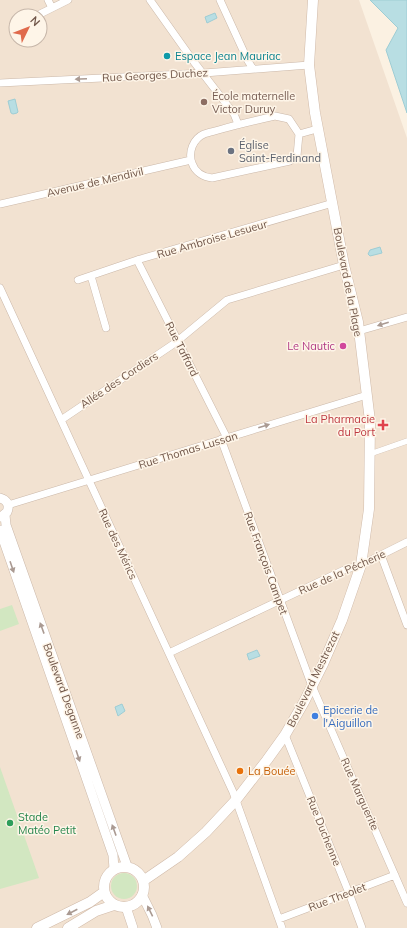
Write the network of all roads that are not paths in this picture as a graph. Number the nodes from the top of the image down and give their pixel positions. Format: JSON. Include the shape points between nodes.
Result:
{"nodes":[{"id":1,"x":48,"y":0,"type":"edge"},
{"id":2,"x":68,"y":0,"type":"edge"},
{"id":3,"x":150,"y":0,"type":"edge"},
{"id":4,"x":220,"y":0,"type":"edge"},
{"id":5,"x":313,"y":0,"type":"edge"},
{"id":6,"x":52,"y":8,"type":"junction"},
{"id":7,"x":48,"y":10,"type":"edge"},
{"id":8,"x":309,"y":65,"type":"junction"},
{"id":9,"x":253,"y":69,"type":"junction"},
{"id":10,"x":204,"y":73,"type":"junction"},
{"id":11,"x":0,"y":83,"type":"edge"},
{"id":12,"x":238,"y":124,"type":"junction"},
{"id":13,"x":317,"y":129,"type":"junction"},
{"id":14,"x":299,"y":134,"type":"junction"},
{"id":15,"x":191,"y":160,"type":"junction"},
{"id":16,"x":333,"y":203,"type":"junction"},
{"id":17,"x":0,"y":204,"type":"edge"},
{"id":18,"x":137,"y":260,"type":"junction"},
{"id":19,"x":344,"y":265,"type":"junction"},
{"id":20,"x":91,"y":276,"type":"junction"},
{"id":21,"x":78,"y":280,"type":"dead end"},
{"id":22,"x":0,"y":288,"type":"edge"},
{"id":23,"x":407,"y":317,"type":"edge"},
{"id":24,"x":106,"y":328,"type":"dead end"},
{"id":25,"x":359,"y":332,"type":"junction"},
{"id":26,"x":178,"y":340,"type":"junction"},
{"id":27,"x":367,"y":395,"type":"junction"},
{"id":28,"x":60,"y":420,"type":"junction"},
{"id":29,"x":224,"y":439,"type":"junction"},
{"id":30,"x":407,"y":441,"type":"edge"},
{"id":31,"x":370,"y":454,"type":"junction"},
{"id":32,"x":88,"y":480,"type":"junction"},
{"id":33,"x":1,"y":497,"type":"edge"},
{"id":34,"x":5,"y":512,"type":"edge"},
{"id":35,"x":0,"y":530,"type":"edge"},
{"id":36,"x":407,"y":542,"type":"edge"},
{"id":37,"x":381,"y":555,"type":"junction"},
{"id":38,"x":361,"y":565,"type":"junction"},
{"id":39,"x":280,"y":600,"type":"junction"},
{"id":40,"x":407,"y":625,"type":"edge"},
{"id":41,"x":169,"y":653,"type":"junction"},
{"id":42,"x":312,"y":686,"type":"junction"},
{"id":43,"x":285,"y":735,"type":"junction"},
{"id":44,"x":236,"y":800,"type":"junction"},
{"id":45,"x":127,"y":866,"type":"junction"},
{"id":46,"x":114,"y":869,"type":"junction"},
{"id":47,"x":395,"y":875,"type":"junction"},
{"id":48,"x":143,"y":881,"type":"junction"},
{"id":49,"x":104,"y":892,"type":"junction"},
{"id":50,"x":349,"y":892,"type":"junction"},
{"id":51,"x":142,"y":896,"type":"junction"},
{"id":52,"x":407,"y":903,"type":"edge"},
{"id":53,"x":114,"y":905,"type":"junction"},
{"id":54,"x":126,"y":907,"type":"junction"},
{"id":55,"x":278,"y":919,"type":"junction"},
{"id":56,"x":38,"y":928,"type":"edge"},
{"id":57,"x":68,"y":928,"type":"edge"},
{"id":58,"x":133,"y":928,"type":"edge"},
{"id":59,"x":157,"y":928,"type":"edge"},
{"id":60,"x":282,"y":928,"type":"edge"},
{"id":61,"x":362,"y":928,"type":"edge"}],
"edges":[{"from":1,"to":6,"type":"street"},
{"from":2,"to":6,"type":"street"},
{"from":3,"to":10,"type":"street"},
{"from":4,"to":9,"type":"street"},
{"from":5,"to":8,"type":"main road","name":"Boulevard de la Plage"},
{"from":6,"to":7,"type":"street"},
{"from":8,"to":9,"type":"street","name":"Rue Georges Duchez"},
{"from":8,"to":13,"type":"main road","name":"Boulevard de la Plage"},
{"from":9,"to":10,"type":"street","name":"Rue Georges Duchez"},
{"from":10,"to":11,"type":"street","name":"Rue Georges Duchez","one_way":true},
{"from":10,"to":12,"type":"street","via":[[234,114]]},
{"from":12,"to":14,"type":"street","via":[[275,116],[289,119]]},
{"from":12,"to":15,"type":"street","via":[[198,138],[190,152]]},
{"from":13,"to":14,"type":"street"},
{"from":13,"to":16,"type":"main road","name":"Boulevard de la Plage"},
{"from":14,"to":15,"type":"street","via":[[297,156],[290,161],[212,178],[201,175]]},
{"from":15,"to":17,"type":"street","name":"Avenue de Mendivil"},
{"from":16,"to":18,"type":"street","name":"Rue Ambroise Lesueur"},
{"from":16,"to":19,"type":"main road","name":"Boulevard de la Plage"},
{"from":18,"to":20,"type":"street","name":"Rue Ambroise Lesueur"},
{"from":18,"to":26,"type":"street","name":"Rue Taffard"},
{"from":19,"to":25,"type":"main road","name":"Boulevard de la Plage"},
{"from":19,"to":26,"type":"street","name":"Allée des Cordiers","via":[[227,300]]},
{"from":20,"to":21,"type":"street","name":"Rue Ambroise Lesueur"},
{"from":20,"to":24,"type":"street"},
{"from":22,"to":28,"type":"street","name":"Rue des Mérics"},
{"from":23,"to":25,"type":"street","one_way":true},
{"from":25,"to":27,"type":"main road","name":"Boulevard de la Plage"},
{"from":26,"to":28,"type":"street","name":"Allée des Cordiers"},
{"from":26,"to":29,"type":"street","name":"Rue Taffard"},
{"from":29,"to":27,"type":"street","name":"Rue Thomas Lussan","one_way":true},
{"from":27,"to":31,"type":"main road","name":"Boulevard de la Plage"},
{"from":28,"to":32,"type":"street","name":"Rue des Mérics"},
{"from":29,"to":32,"type":"street","name":"Rue Thomas Lussan"},
{"from":29,"to":39,"type":"street","name":"Rue François Campet"},
{"from":30,"to":31,"type":"street"},
{"from":31,"to":38,"type":"main road","name":"Boulevard de la Plage","via":[[369,509]]},
{"from":32,"to":34,"type":"street","name":"Rue Thomas Lussan"},
{"from":32,"to":41,"type":"street","name":"Rue des Mérics"},
{"from":33,"to":34,"type":"street","via":[[7,502]]},
{"from":45,"to":34,"type":"street","name":"Boulevard Deganne","one_way":true,"via":[[6,525]]},
{"from":35,"to":46,"type":"street","name":"Boulevard Deganne","one_way":true,"via":[[113,855]]},
{"from":36,"to":37,"type":"street","name":"Rue de la Pécherie"},
{"from":37,"to":38,"type":"street","name":"Rue de la Pécherie"},
{"from":37,"to":40,"type":"street"},
{"from":38,"to":39,"type":"street","name":"Rue de la Pécherie","via":[[344,570]]},
{"from":38,"to":42,"type":"main road","name":"Boulevard Mestrezat","via":[[342,620]]},
{"from":39,"to":41,"type":"street","name":"Rue de la Pécherie"},
{"from":39,"to":42,"type":"street","name":"Rue François Campet"},
{"from":41,"to":44,"type":"street","name":"Rue des Mérics"},
{"from":42,"to":43,"type":"main road","name":"Boulevard Mestrezat"},
{"from":42,"to":47,"type":"street","name":"Rue Marguerite"},
{"from":43,"to":44,"type":"main road","name":"Boulevard Mestrezat"},
{"from":43,"to":50,"type":"street","name":"Rue Duchenne"},
{"from":44,"to":48,"type":"main road","name":"Boulevard Mestrezat","via":[[178,857]]},
{"from":44,"to":55,"type":"street","name":"Rue des Mérics"},
{"from":45,"to":46,"type":"main road"},
{"from":45,"to":48,"type":"main road","via":[[137,871]]},
{"from":46,"to":49,"type":"main road","via":[[106,877]]},
{"from":47,"to":50,"type":"street","name":"Rue Theolet"},
{"from":47,"to":52,"type":"street","name":"Rue Marguerite"},
{"from":48,"to":51,"type":"main road"},
{"from":49,"to":53,"type":"main road"},
{"from":49,"to":56,"type":"main road","one_way":true,"via":[[90,902]]},
{"from":50,"to":55,"type":"street","name":"Rue Theolet"},
{"from":50,"to":61,"type":"street","name":"Rue Duchenne"},
{"from":51,"to":54,"type":"main road"},
{"from":59,"to":51,"type":"street","one_way":true},
{"from":53,"to":54,"type":"main road"},
{"from":53,"to":57,"type":"main road","via":[[96,911]]},
{"from":54,"to":58,"type":"street"},
{"from":55,"to":60,"type":"street","name":"Rue des Mérics"}]}
